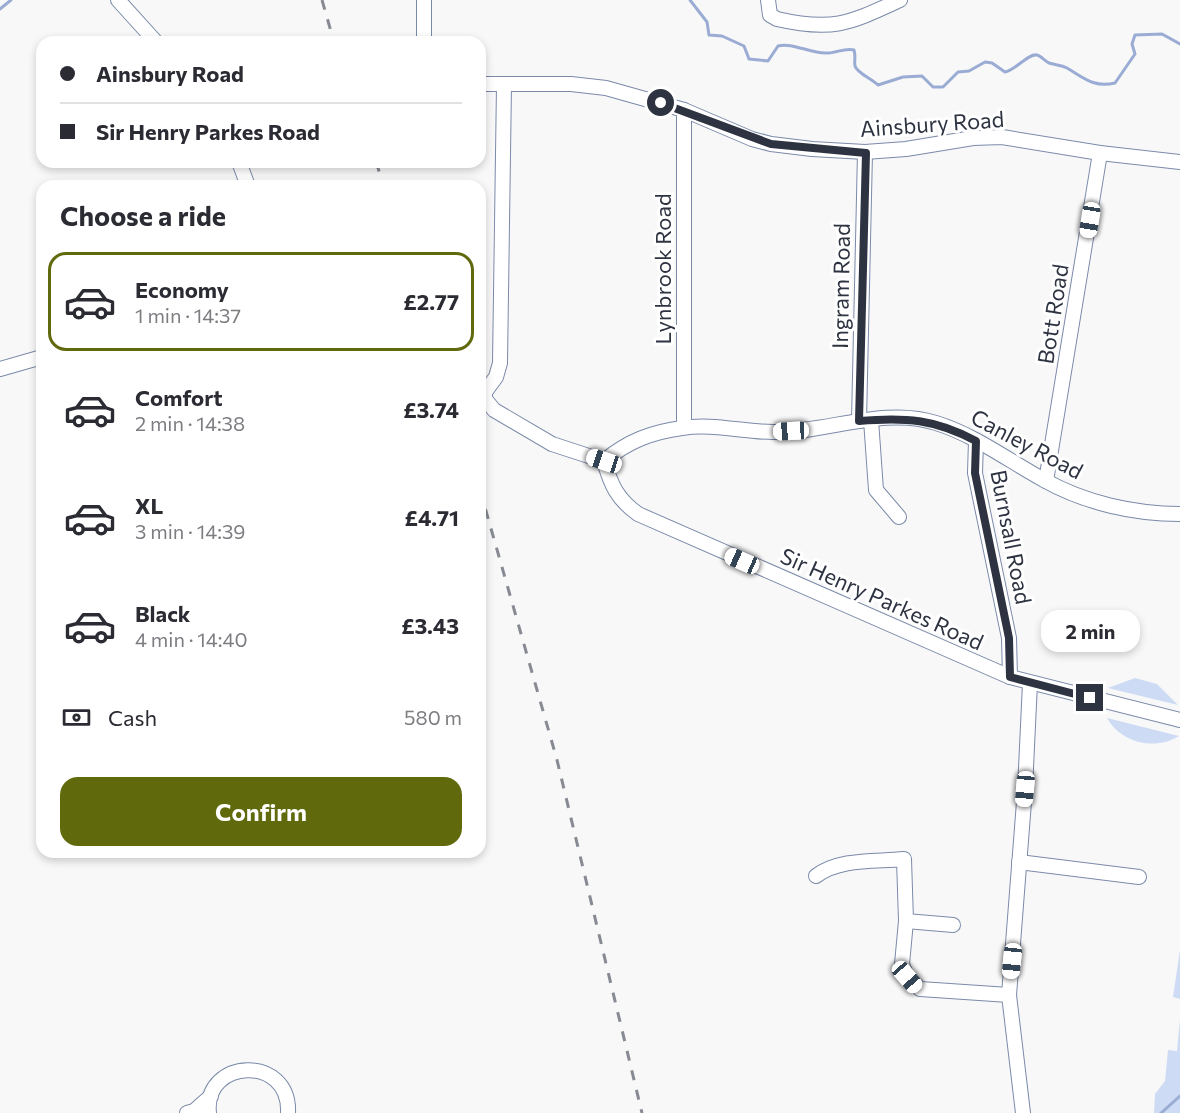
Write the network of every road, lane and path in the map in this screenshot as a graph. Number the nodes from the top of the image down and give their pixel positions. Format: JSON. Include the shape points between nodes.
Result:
{"nodes":[{"id":1,"x":118,"y":0,"type":"edge"},
{"id":2,"x":424,"y":0,"type":"edge"},
{"id":3,"x":768,"y":0,"type":"edge"},
{"id":4,"x":900,"y":0,"type":"edge"},
{"id":5,"x":151,"y":36,"type":"edge"},
{"id":6,"x":424,"y":36,"type":"edge"},
{"id":7,"x":486,"y":84,"type":"edge"},
{"id":8,"x":504,"y":84,"type":"junction"},
{"id":9,"x":684,"y":110,"type":"junction"},
{"id":10,"x":866,"y":153,"type":"junction"},
{"id":11,"x":1101,"y":153,"type":"junction"},
{"id":12,"x":1180,"y":162,"type":"edge"},
{"id":13,"x":36,"y":359,"type":"edge"},
{"id":14,"x":0,"y":369,"type":"edge"},
{"id":15,"x":486,"y":391,"type":"edge"},
{"id":16,"x":486,"y":400,"type":"edge"},
{"id":17,"x":865,"y":421,"type":"junction"},
{"id":18,"x":684,"y":427,"type":"junction"},
{"id":19,"x":976,"y":441,"type":"junction"},
{"id":20,"x":604,"y":461,"type":"junction"},
{"id":21,"x":1046,"y":481,"type":"junction"},
{"id":22,"x":1180,"y":514,"type":"edge"},
{"id":23,"x":899,"y":517,"type":"dead end"},
{"id":24,"x":1010,"y":677,"type":"junction"},
{"id":25,"x":1030,"y":683,"type":"junction"},
{"id":26,"x":1180,"y":720,"type":"edge"},
{"id":27,"x":1020,"y":862,"type":"junction"},
{"id":28,"x":816,"y":876,"type":"dead end"},
{"id":29,"x":1139,"y":877,"type":"dead end"},
{"id":30,"x":906,"y":921,"type":"junction"},
{"id":31,"x":953,"y":925,"type":"dead end"},
{"id":32,"x":1009,"y":995,"type":"junction"},
{"id":33,"x":211,"y":1096,"type":"junction"},
{"id":34,"x":187,"y":1113,"type":"edge"},
{"id":35,"x":209,"y":1113,"type":"edge"},
{"id":36,"x":288,"y":1113,"type":"edge"},
{"id":37,"x":1023,"y":1113,"type":"edge"}],
"edges":[{"from":1,"to":5,"type":"street"},
{"from":2,"to":6,"type":"street"},
{"from":3,"to":4,"type":"street","via":[[770,15],[777,19],[833,27]]},
{"from":7,"to":8,"type":"street","name":"Ainsbury Road"},
{"from":8,"to":9,"type":"street","name":"Ainsbury Road","via":[[606,88]]},
{"from":8,"to":15,"type":"street","via":[[500,370]]},
{"from":9,"to":10,"type":"street","name":"Ainsbury Road","via":[[771,144]]},
{"from":9,"to":18,"type":"street","name":"Lynbrook Road"},
{"from":10,"to":11,"type":"street","name":"Ainsbury Road","via":[[995,137]]},
{"from":10,"to":17,"type":"street","name":"Ingram Road"},
{"from":11,"to":12,"type":"street","name":"Ainsbury Road"},
{"from":11,"to":21,"type":"street","name":"Bott Road"},
{"from":13,"to":14,"type":"street"},
{"from":16,"to":20,"type":"street","via":[[494,410],[538,437]]},
{"from":17,"to":18,"type":"street","name":"Canley Road","via":[[773,432]]},
{"from":17,"to":19,"type":"street","name":"Canley Road","via":[[932,421]]},
{"from":17,"to":23,"type":"street","name":"Ingram Road","via":[[876,490]]},
{"from":18,"to":20,"type":"street","name":"Canley Road","via":[[633,440]]},
{"from":19,"to":21,"type":"street","name":"Canley Road"},
{"from":19,"to":24,"type":"street","name":"Burnsall Road","via":[[975,473],[1009,638]]},
{"from":20,"to":24,"type":"street","name":"Sir Henry Parkes Road","via":[[613,490],[638,514]]},
{"from":21,"to":22,"type":"street","name":"Canley Road","via":[[1108,505]]},
{"from":24,"to":25,"type":"street","name":"Sir Henry Parkes Road"},
{"from":25,"to":26,"type":"street","name":"Sir Henry Parkes Road"},
{"from":25,"to":27,"type":"street"},
{"from":27,"to":29,"type":"street"},
{"from":27,"to":32,"type":"street"},
{"from":28,"to":30,"type":"street","via":[[840,865],[904,860]]},
{"from":30,"to":31,"type":"street"},
{"from":30,"to":32,"type":"street","via":[[902,964],[915,986]]},
{"from":32,"to":37,"type":"street"},
{"from":33,"to":34,"type":"street"},
{"from":33,"to":35,"type":"street"},
{"from":33,"to":36,"type":"street","via":[[226,1076],[236,1071],[258,1070],[281,1087]]}]}
